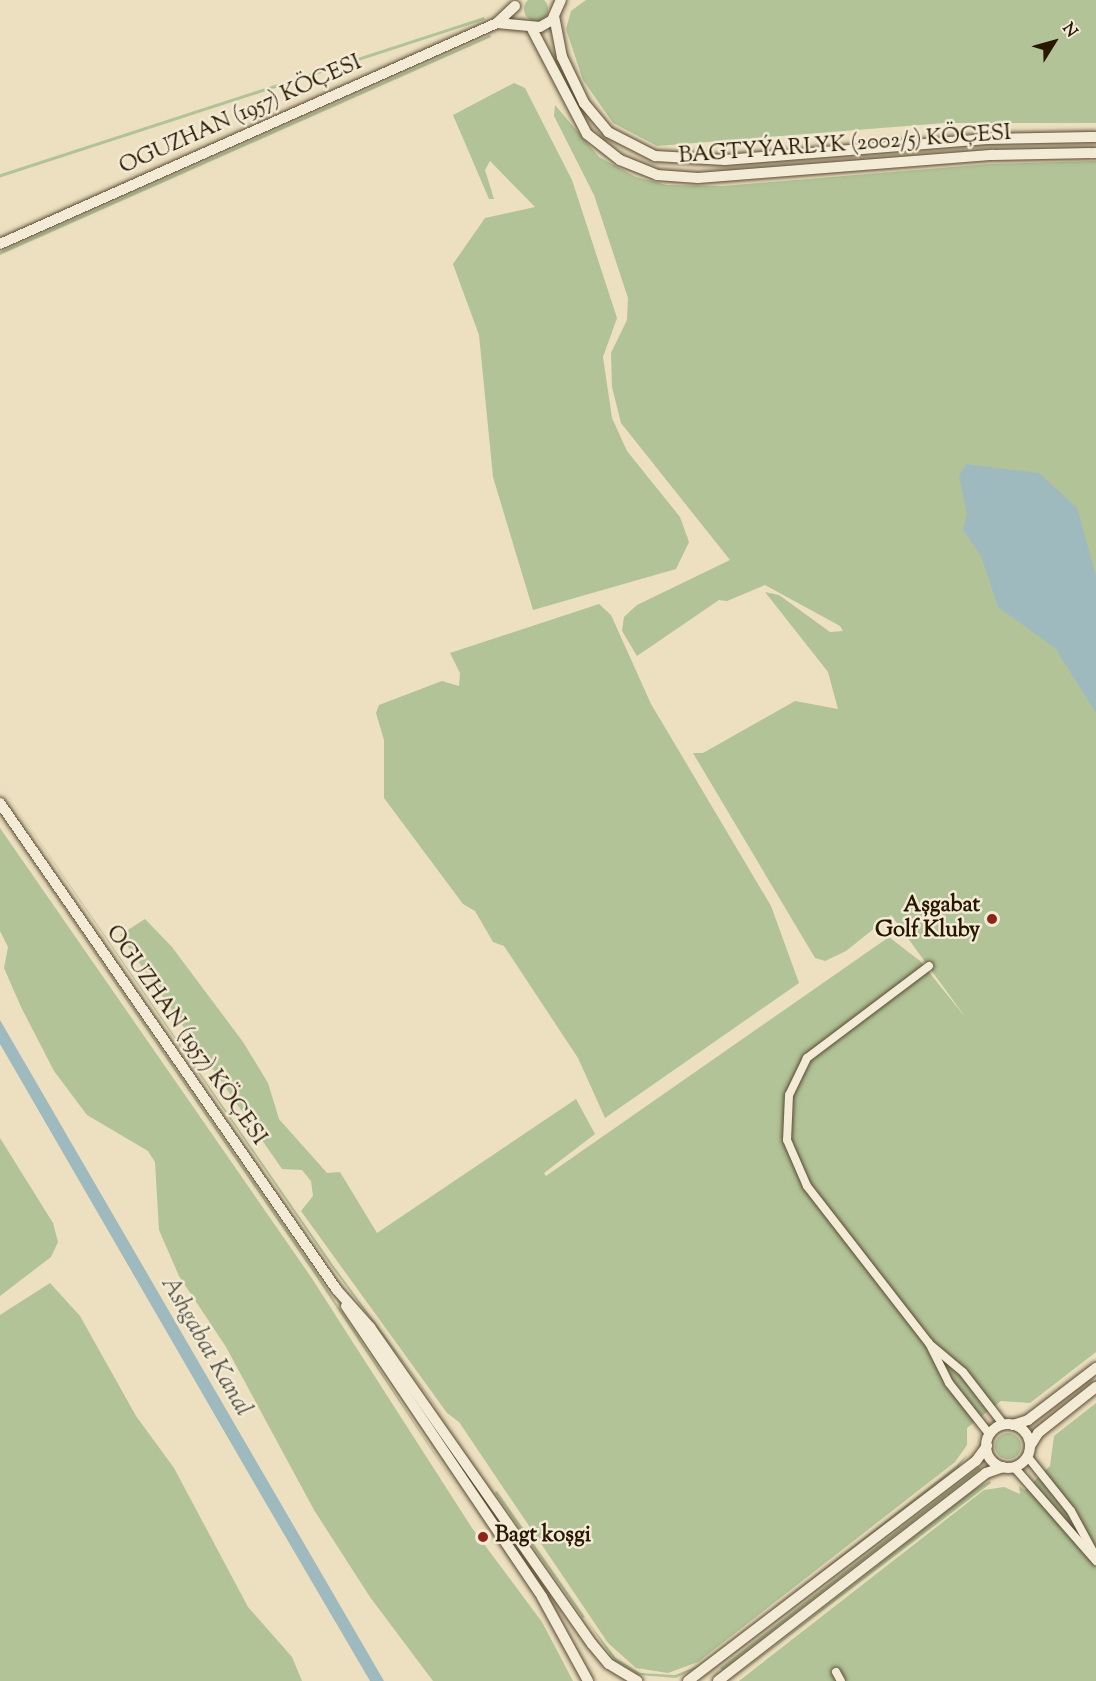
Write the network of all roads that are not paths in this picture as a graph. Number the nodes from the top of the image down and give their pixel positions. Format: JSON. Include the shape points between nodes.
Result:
{"nodes":[{"id":1,"x":515,"y":3,"type":"edge"},
{"id":2,"x":557,"y":6,"type":"edge"},
{"id":3,"x":497,"y":23,"type":"junction"},
{"id":4,"x":526,"y":25,"type":"junction"},
{"id":5,"x":1096,"y":137,"type":"edge"},
{"id":6,"x":1096,"y":153,"type":"edge"},
{"id":7,"x":0,"y":244,"type":"edge"},
{"id":8,"x":0,"y":803,"type":"edge"},
{"id":9,"x":929,"y":966,"type":"dead end"},
{"id":10,"x":338,"y":1290,"type":"junction"},
{"id":11,"x":928,"y":1343,"type":"junction"},
{"id":12,"x":1096,"y":1368,"type":"edge"},
{"id":13,"x":1096,"y":1387,"type":"edge"},
{"id":14,"x":1008,"y":1425,"type":"junction"},
{"id":15,"x":988,"y":1440,"type":"junction"},
{"id":16,"x":1029,"y":1451,"type":"junction"},
{"id":17,"x":1009,"y":1467,"type":"junction"},
{"id":18,"x":1096,"y":1559,"type":"edge"},
{"id":19,"x":836,"y":1672,"type":"dead end"},
{"id":20,"x":588,"y":1681,"type":"edge"},
{"id":21,"x":637,"y":1681,"type":"edge"},
{"id":22,"x":688,"y":1681,"type":"edge"},
{"id":23,"x":718,"y":1681,"type":"edge"},
{"id":24,"x":841,"y":1681,"type":"edge"}],
"edges":[{"from":1,"to":3,"type":"street","name":"OGUZHAN (1957) KÖÇESI"},
{"from":1,"to":4,"type":"street","name":"OGUZHAN (1957) KÖÇESI"},
{"from":2,"to":4,"type":"street","name":"OGUZHAN (1957) KÖÇESI","via":[[544,26]]},
{"from":2,"to":5,"type":"street","name":"BAGTYÝARLYK (2002/5) KÖÇESI","via":[[562,57],[584,103],[608,132],[655,156],[725,160],[987,139]]},
{"from":3,"to":4,"type":"street","name":"OGUZHAN (1957) KÖÇESI"},
{"from":3,"to":7,"type":"street","name":"OGUZHAN (1957) KÖÇESI"},
{"from":4,"to":6,"type":"street","name":"BAGTYÝARLYK (2002/5) KÖÇESI","via":[[571,112],[588,134],[620,160],[657,175],[698,178],[993,155]]},
{"from":8,"to":10,"type":"street","name":"OGUZHAN (1957) KÖÇESI"},
{"from":9,"to":11,"type":"street","via":[[813,1051],[795,1078],[786,1121],[790,1152],[807,1186]]},
{"from":10,"to":20,"type":"street","name":"OGUZHAN (1957) KÖÇESI","via":[[360,1333],[542,1597]]},
{"from":10,"to":21,"type":"street","name":"OGUZHAN (1957) KÖÇESI","via":[[370,1327],[599,1653]]},
{"from":11,"to":14,"type":"street","via":[[963,1372]]},
{"from":11,"to":15,"type":"street"},
{"from":12,"to":14,"type":"street","via":[[1028,1420]]},
{"from":13,"to":16,"type":"street","via":[[1038,1433]]},
{"from":14,"to":15,"type":"street"},
{"from":14,"to":16,"type":"street","via":[[1025,1432]]},
{"from":15,"to":17,"type":"street","via":[[991,1459]]},
{"from":15,"to":22,"type":"street","via":[[967,1468]]},
{"from":16,"to":17,"type":"street"},
{"from":16,"to":18,"type":"street","via":[[1071,1511]]},
{"from":17,"to":18,"type":"street"},
{"from":17,"to":23,"type":"street","via":[[986,1473]]},
{"from":19,"to":24,"type":"street"}]}
